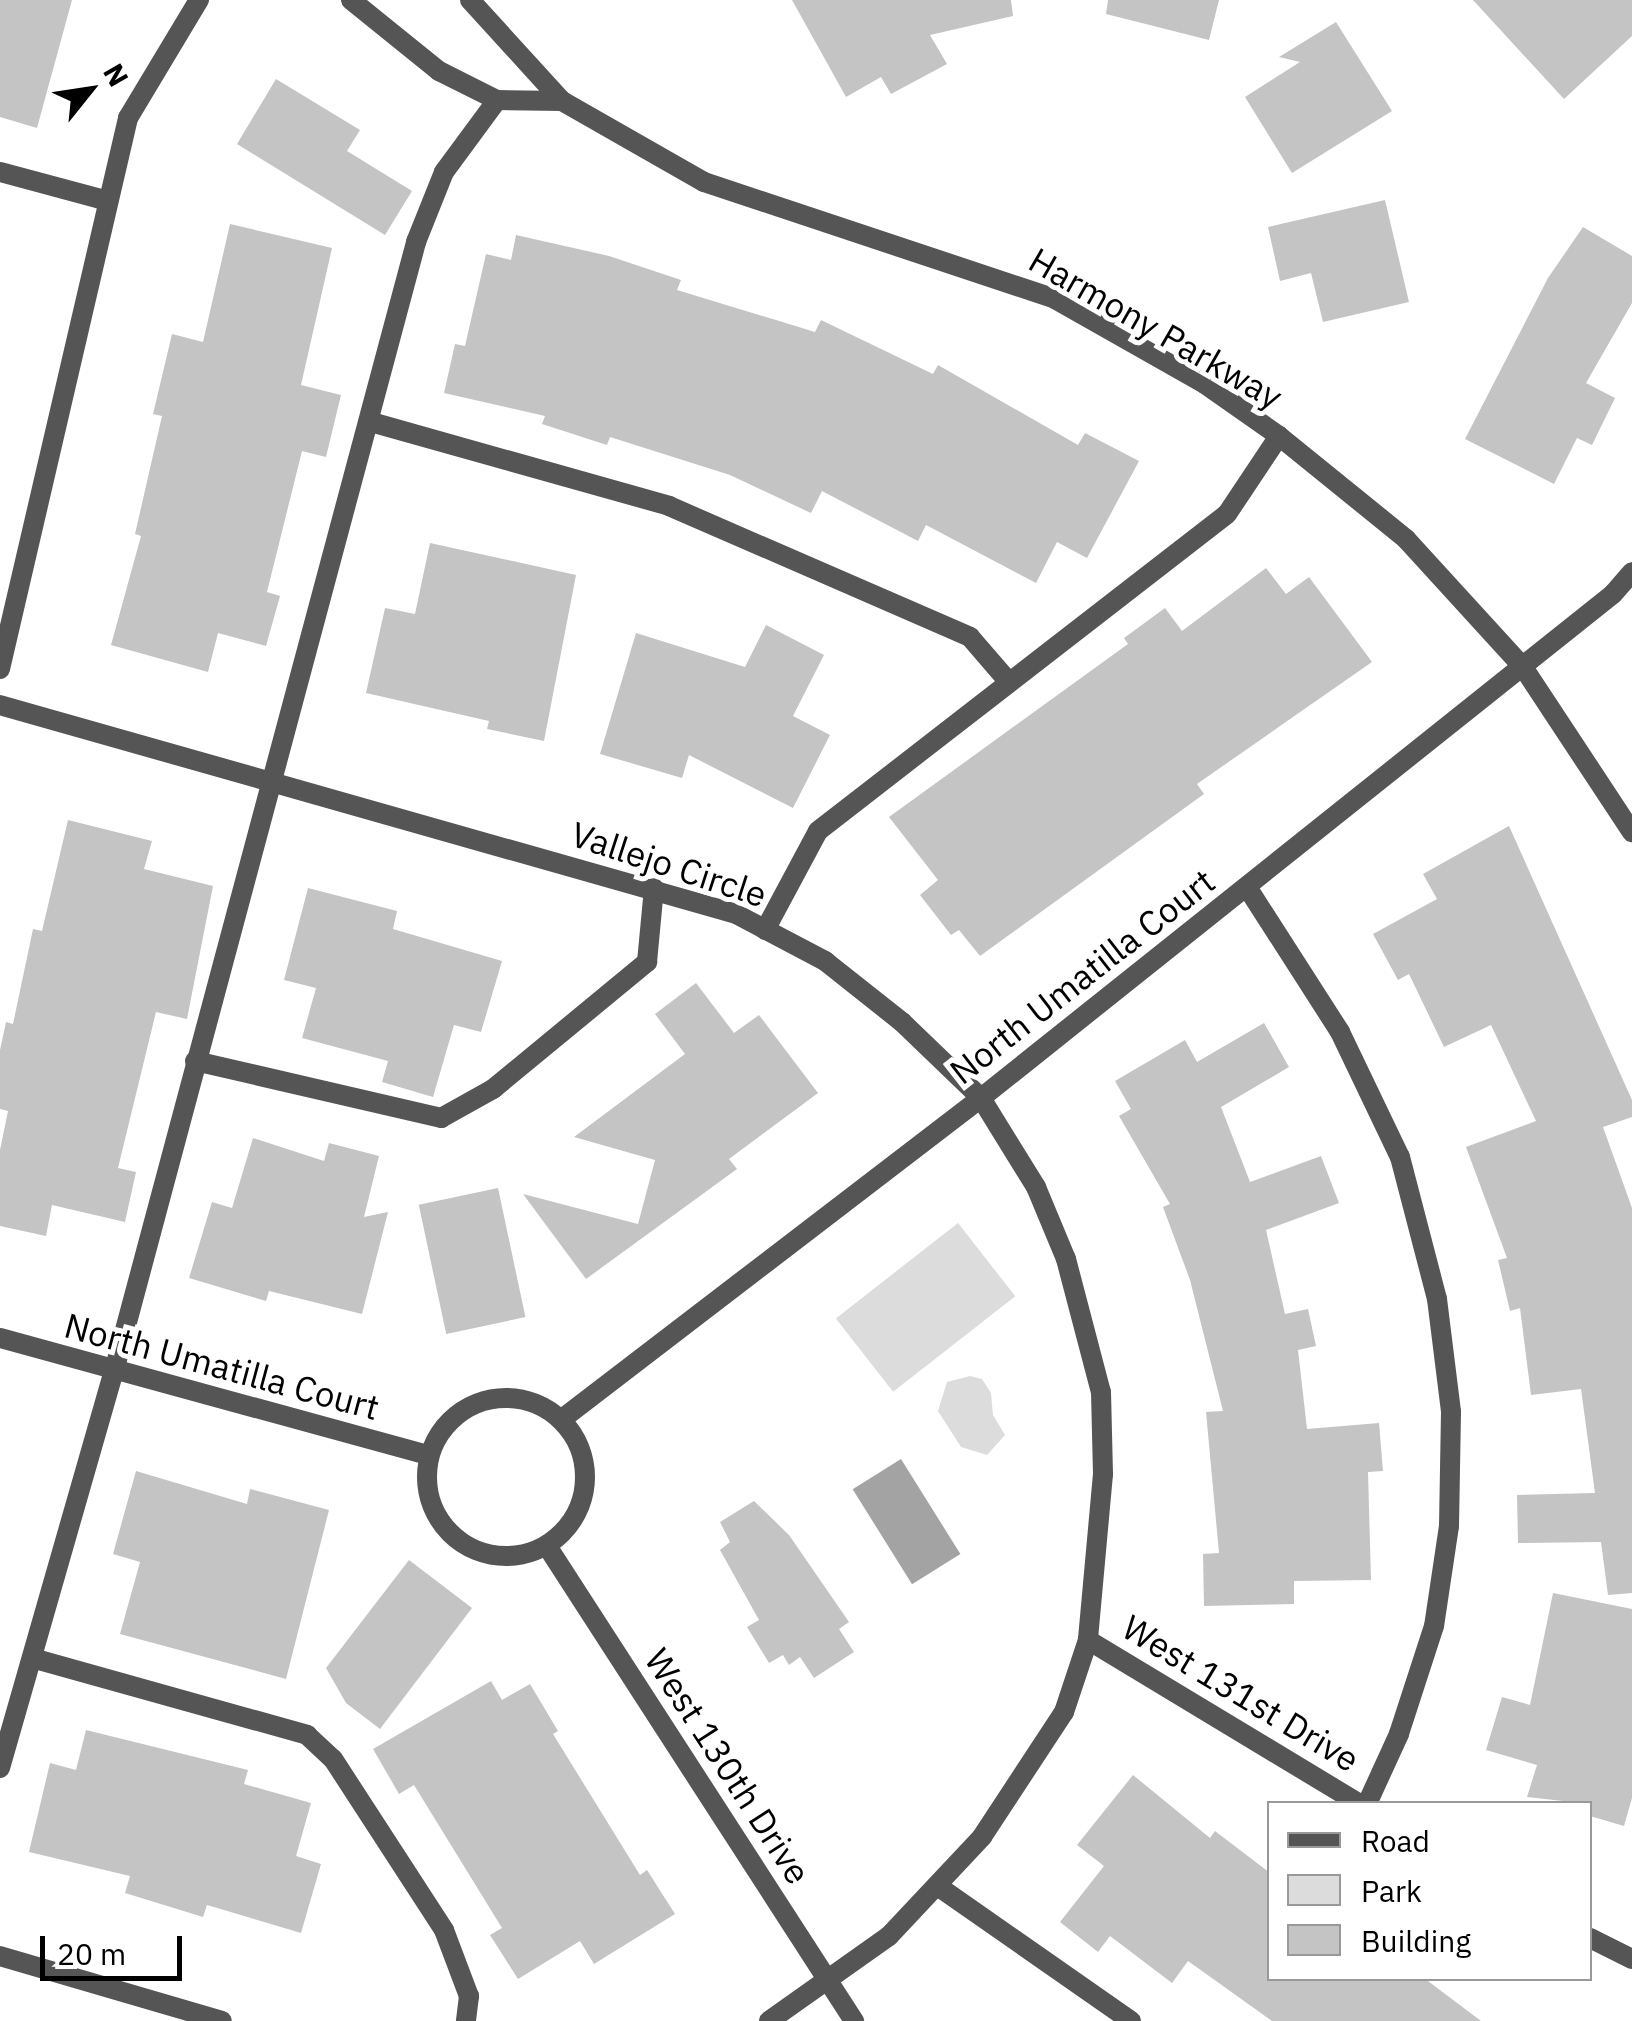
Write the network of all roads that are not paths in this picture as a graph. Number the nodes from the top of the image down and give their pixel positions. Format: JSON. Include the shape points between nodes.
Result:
{"nodes":[{"id":1,"x":199,"y":0,"type":"edge"},
{"id":2,"x":350,"y":0,"type":"edge"},
{"id":3,"x":470,"y":0,"type":"edge"},
{"id":4,"x":496,"y":100,"type":"junction"},
{"id":5,"x":562,"y":101,"type":"junction"},
{"id":6,"x":0,"y":172,"type":"edge"},
{"id":7,"x":108,"y":201,"type":"junction"},
{"id":8,"x":372,"y":422,"type":"junction"},
{"id":9,"x":1279,"y":436,"type":"junction"},
{"id":10,"x":1632,"y":572,"type":"edge"},
{"id":11,"x":1522,"y":667,"type":"junction"},
{"id":12,"x":0,"y":668,"type":"edge"},
{"id":13,"x":1008,"y":681,"type":"junction"},
{"id":14,"x":0,"y":706,"type":"edge"},
{"id":15,"x":269,"y":780,"type":"junction"},
{"id":16,"x":1632,"y":832,"type":"edge"},
{"id":17,"x":1246,"y":887,"type":"junction"},
{"id":18,"x":654,"y":888,"type":"junction"},
{"id":19,"x":764,"y":930,"type":"junction"},
{"id":20,"x":195,"y":1061,"type":"junction"},
{"id":21,"x":981,"y":1098,"type":"junction"},
{"id":22,"x":0,"y":1338,"type":"edge"},
{"id":23,"x":114,"y":1371,"type":"junction"},
{"id":24,"x":562,"y":1419,"type":"junction"},
{"id":25,"x":428,"y":1456,"type":"junction"},
{"id":26,"x":547,"y":1546,"type":"junction"},
{"id":27,"x":1088,"y":1640,"type":"junction"},
{"id":28,"x":32,"y":1658,"type":"junction"},
{"id":29,"x":0,"y":1768,"type":"edge"},
{"id":30,"x":1359,"y":1801,"type":"edge"},
{"id":31,"x":1366,"y":1801,"type":"edge"},
{"id":32,"x":939,"y":1887,"type":"junction"},
{"id":33,"x":1592,"y":1939,"type":"edge"},
{"id":34,"x":0,"y":1956,"type":"edge"},
{"id":35,"x":1632,"y":1958,"type":"edge"},
{"id":36,"x":829,"y":1980,"type":"junction"},
{"id":37,"x":222,"y":2021,"type":"edge"},
{"id":38,"x":466,"y":2021,"type":"edge"},
{"id":39,"x":769,"y":2021,"type":"edge"},
{"id":40,"x":854,"y":2021,"type":"edge"},
{"id":41,"x":1131,"y":2021,"type":"edge"}],
"edges":[{"from":1,"to":7,"type":"street","via":[[128,118]]},
{"from":2,"to":4,"type":"street","name":"Harmony Parkway","via":[[439,71]]},
{"from":3,"to":5,"type":"street","name":"Harmony Parkway"},
{"from":4,"to":5,"type":"street","name":"Harmony Parkway"},
{"from":4,"to":8,"type":"street","via":[[444,172],[416,242]]},
{"from":5,"to":9,"type":"street","name":"Harmony Parkway","via":[[704,182],[1054,299],[1204,384]]},
{"from":6,"to":7,"type":"street"},
{"from":7,"to":12,"type":"street"},
{"from":8,"to":13,"type":"street","via":[[670,506],[970,637]]},
{"from":8,"to":15,"type":"street"},
{"from":9,"to":11,"type":"street","name":"Harmony Parkway","via":[[1406,539]]},
{"from":9,"to":13,"type":"street","via":[[1227,514]]},
{"from":10,"to":11,"type":"street","name":"North Umatilla Court"},
{"from":11,"to":16,"type":"street","name":"Harmony Parkway"},
{"from":11,"to":17,"type":"street","name":"North Umatilla Court"},
{"from":13,"to":19,"type":"street","via":[[818,831]]},
{"from":14,"to":15,"type":"street","name":"Vallejo Circle"},
{"from":15,"to":18,"type":"street","name":"Vallejo Circle"},
{"from":15,"to":20,"type":"street"},
{"from":17,"to":21,"type":"street","name":"North Umatilla Court"},
{"from":17,"to":31,"type":"street","via":[[1340,1032],[1400,1157],[1437,1300],[1450,1412],[1446,1543],[1434,1626],[1399,1734]]},
{"from":18,"to":19,"type":"street","name":"Vallejo Circle"},
{"from":18,"to":20,"type":"street","via":[[647,962],[493,1089],[441,1118]]},
{"from":19,"to":21,"type":"street","name":"Vallejo Circle","via":[[825,961]]},
{"from":20,"to":23,"type":"street"},
{"from":21,"to":24,"type":"street","name":"North Umatilla Court"},
{"from":21,"to":27,"type":"street","name":"Vallejo Circle","via":[[1036,1188],[1066,1259],[1101,1392],[1104,1474]]},
{"from":22,"to":23,"type":"street","name":"North Umatilla Court"},
{"from":23,"to":25,"type":"street","name":"North Umatilla Court"},
{"from":23,"to":28,"type":"street"},
{"from":24,"to":25,"type":"street","via":[[526,1398],[484,1398],[448,1420]]},
{"from":24,"to":26,"type":"street","via":[[582,1450],[586,1486],[574,1521]]},
{"from":25,"to":26,"type":"street","via":[[431,1502],[457,1541],[485,1555],[517,1556]]},
{"from":26,"to":36,"type":"street","name":"West 130th Drive"},
{"from":27,"to":30,"type":"street","name":"West 131st Drive"},
{"from":27,"to":32,"type":"street","name":"Vallejo Circle","via":[[1064,1712],[1031,1769]]},
{"from":28,"to":29,"type":"street"},
{"from":28,"to":38,"type":"street","via":[[307,1735],[333,1759],[444,1930],[470,1996]]},
{"from":32,"to":36,"type":"street","name":"Vallejo Circle","via":[[889,1936]]},
{"from":32,"to":41,"type":"street"},
{"from":33,"to":35,"type":"street"},
{"from":34,"to":37,"type":"street"},
{"from":36,"to":39,"type":"street","name":"Vallejo Circle"},
{"from":36,"to":40,"type":"street","name":"West 130th Drive"}]}
